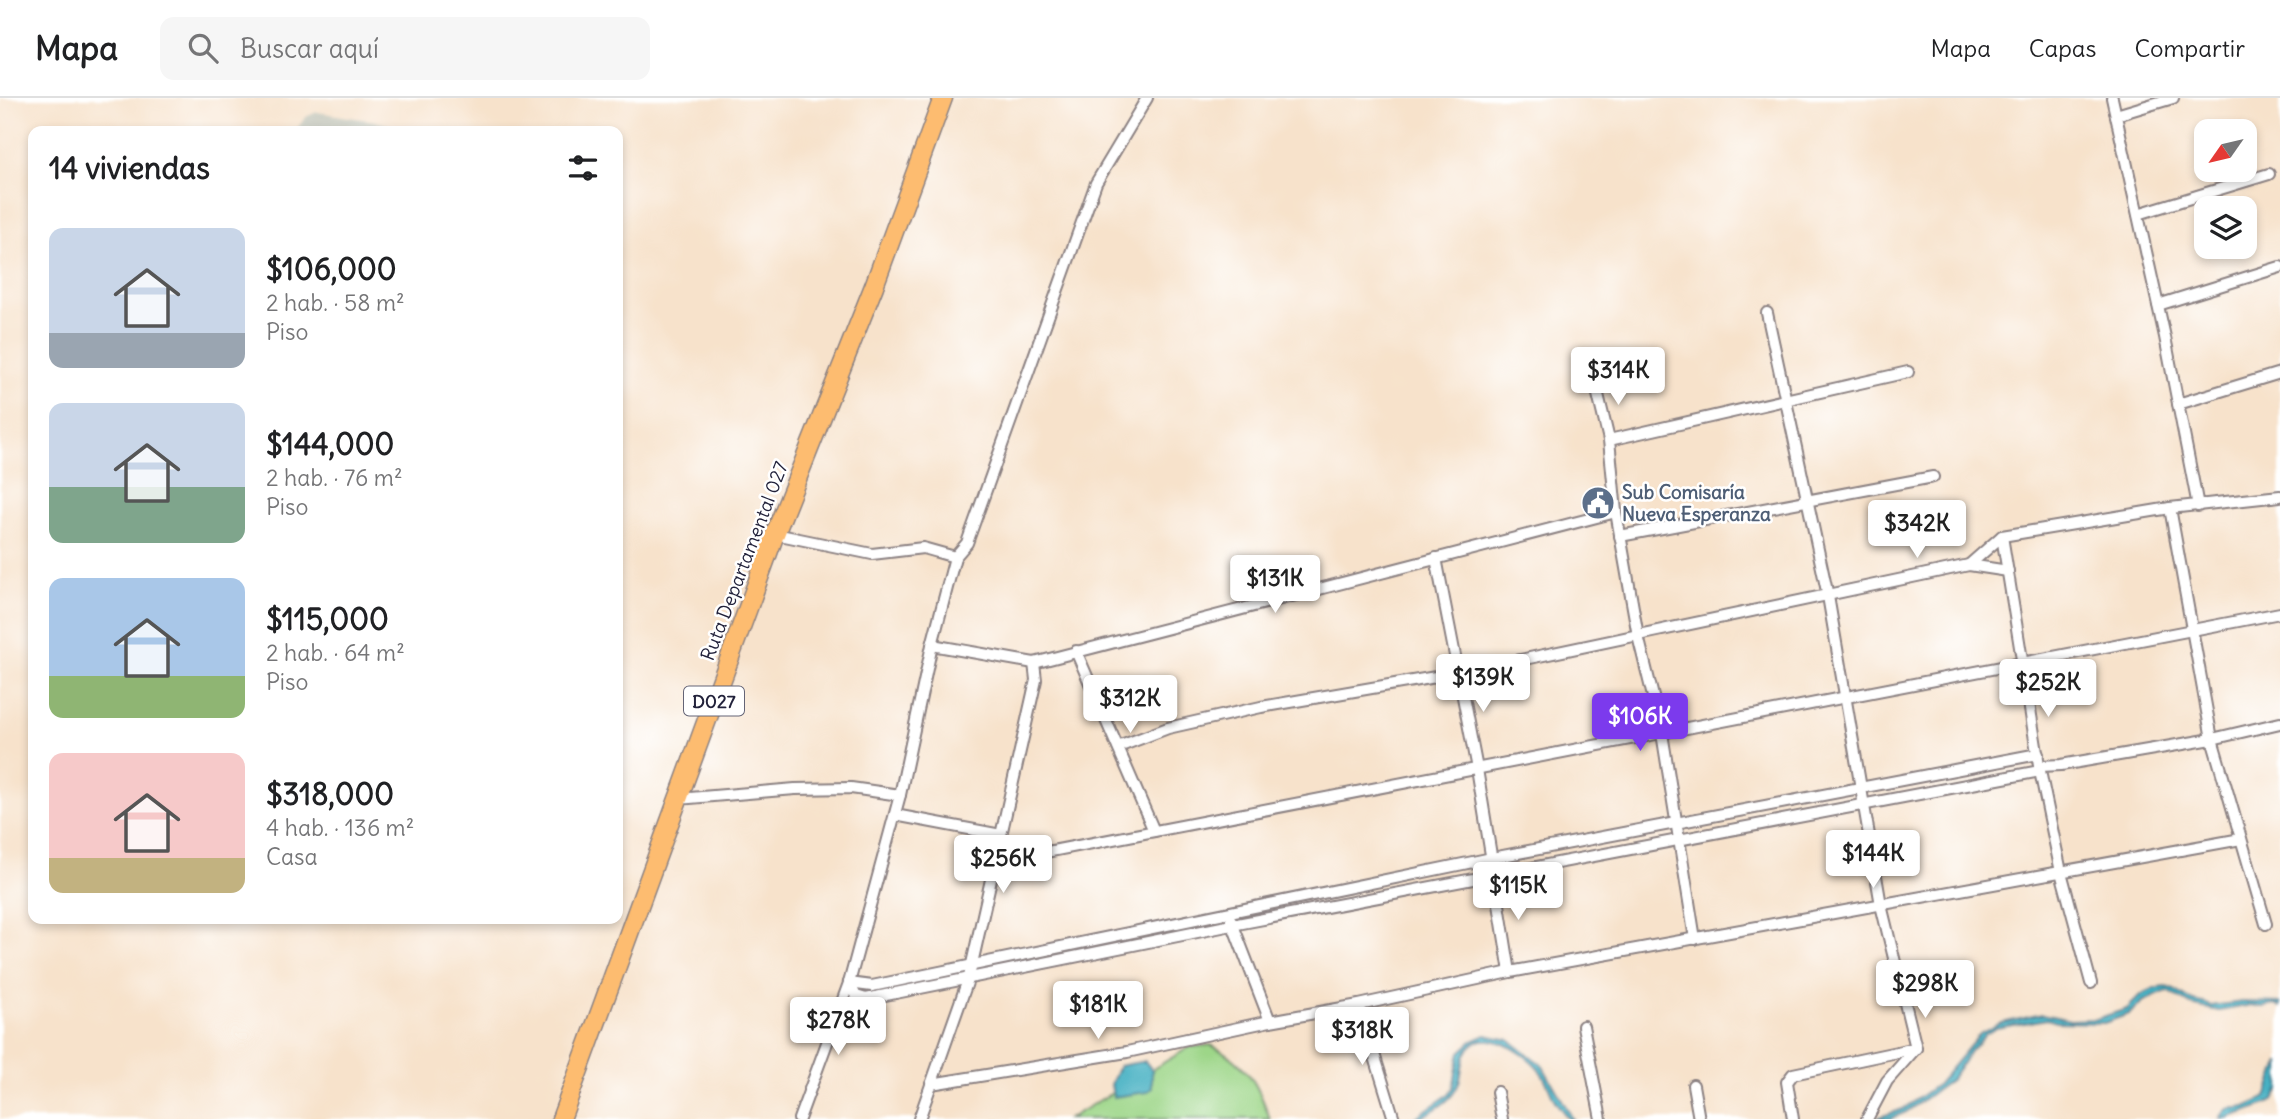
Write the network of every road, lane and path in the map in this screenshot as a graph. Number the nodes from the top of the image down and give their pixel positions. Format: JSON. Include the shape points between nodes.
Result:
{"nodes":[{"id":1,"x":943,"y":98,"type":"edge"},
{"id":2,"x":1147,"y":98,"type":"edge"},
{"id":3,"x":2112,"y":98,"type":"edge"},
{"id":4,"x":2173,"y":98,"type":"edge"},
{"id":5,"x":2116,"y":115,"type":"junction"},
{"id":6,"x":2269,"y":174,"type":"dead end"},
{"id":7,"x":2138,"y":214,"type":"junction"},
{"id":8,"x":2280,"y":267,"type":"edge"},
{"id":9,"x":2158,"y":305,"type":"junction"},
{"id":10,"x":1767,"y":313,"type":"dead end"},
{"id":11,"x":1908,"y":372,"type":"dead end"},
{"id":12,"x":2280,"y":373,"type":"edge"},
{"id":13,"x":1595,"y":382,"type":"dead end"},
{"id":14,"x":1784,"y":400,"type":"junction"},
{"id":15,"x":2178,"y":404,"type":"junction"},
{"id":16,"x":1609,"y":440,"type":"junction"},
{"id":17,"x":1933,"y":477,"type":"dead end"},
{"id":18,"x":2280,"y":496,"type":"edge"},
{"id":19,"x":1806,"y":500,"type":"junction"},
{"id":20,"x":2198,"y":506,"type":"junction"},
{"id":21,"x":2170,"y":508,"type":"junction"},
{"id":22,"x":1616,"y":512,"type":"junction"},
{"id":23,"x":775,"y":534,"type":"junction"},
{"id":24,"x":1620,"y":536,"type":"junction"},
{"id":25,"x":2002,"y":536,"type":"junction"},
{"id":26,"x":955,"y":557,"type":"junction"},
{"id":27,"x":1436,"y":558,"type":"junction"},
{"id":28,"x":1969,"y":565,"type":"junction"},
{"id":29,"x":2008,"y":571,"type":"junction"},
{"id":30,"x":1828,"y":596,"type":"junction"},
{"id":31,"x":2280,"y":613,"type":"edge"},
{"id":32,"x":2191,"y":631,"type":"junction"},
{"id":33,"x":1638,"y":636,"type":"junction"},
{"id":34,"x":932,"y":645,"type":"junction"},
{"id":35,"x":1076,"y":651,"type":"junction"},
{"id":36,"x":1034,"y":663,"type":"junction"},
{"id":37,"x":2024,"y":664,"type":"junction"},
{"id":38,"x":1459,"y":673,"type":"junction"},
{"id":39,"x":1844,"y":696,"type":"junction"},
{"id":40,"x":2280,"y":723,"type":"edge"},
{"id":41,"x":1662,"y":733,"type":"junction"},
{"id":42,"x":2212,"y":739,"type":"junction"},
{"id":43,"x":1118,"y":747,"type":"junction"},
{"id":44,"x":2039,"y":764,"type":"junction"},
{"id":45,"x":1477,"y":769,"type":"junction"},
{"id":46,"x":1860,"y":788,"type":"junction"},
{"id":47,"x":900,"y":795,"type":"junction"},
{"id":48,"x":678,"y":799,"type":"junction"},
{"id":49,"x":1863,"y":804,"type":"junction"},
{"id":50,"x":895,"y":815,"type":"junction"},
{"id":51,"x":1676,"y":823,"type":"junction"},
{"id":52,"x":1154,"y":831,"type":"junction"},
{"id":53,"x":1001,"y":835,"type":"junction"},
{"id":54,"x":2241,"y":839,"type":"junction"},
{"id":55,"x":1678,"y":840,"type":"junction"},
{"id":56,"x":1492,"y":858,"type":"junction"},
{"id":57,"x":995,"y":862,"type":"junction"},
{"id":58,"x":2061,"y":872,"type":"junction"},
{"id":59,"x":1495,"y":877,"type":"junction"},
{"id":60,"x":1881,"y":905,"type":"junction"},
{"id":61,"x":1229,"y":911,"type":"junction"},
{"id":62,"x":2266,"y":924,"type":"dead end"},
{"id":63,"x":1232,"y":925,"type":"junction"},
{"id":64,"x":1695,"y":939,"type":"junction"},
{"id":65,"x":972,"y":964,"type":"junction"},
{"id":66,"x":1510,"y":972,"type":"junction"},
{"id":67,"x":969,"y":978,"type":"junction"},
{"id":68,"x":849,"y":983,"type":"junction"},
{"id":69,"x":2091,"y":983,"type":"dead end"},
{"id":70,"x":1359,"y":1005,"type":"junction"},
{"id":71,"x":1270,"y":1020,"type":"junction"},
{"id":72,"x":1583,"y":1026,"type":"dead end"},
{"id":73,"x":1916,"y":1048,"type":"junction"},
{"id":74,"x":932,"y":1084,"type":"junction"},
{"id":75,"x":1693,"y":1085,"type":"dead end"},
{"id":76,"x":1497,"y":1092,"type":"dead end"},
{"id":77,"x":561,"y":1119,"type":"edge"},
{"id":78,"x":799,"y":1119,"type":"edge"},
{"id":79,"x":919,"y":1119,"type":"edge"},
{"id":80,"x":1394,"y":1119,"type":"edge"},
{"id":81,"x":1502,"y":1119,"type":"edge"},
{"id":82,"x":1601,"y":1119,"type":"edge"},
{"id":83,"x":1699,"y":1119,"type":"edge"},
{"id":84,"x":1793,"y":1119,"type":"edge"},
{"id":85,"x":1867,"y":1119,"type":"edge"}],
"edges":[{"from":1,"to":23,"type":"main road","name":"Ruta Departamental 027","number":"D027"},
{"from":2,"to":26,"type":"street","via":[[1096,183],[967,543]]},
{"from":3,"to":5,"type":"street"},
{"from":4,"to":5,"type":"street"},
{"from":5,"to":7,"type":"street"},
{"from":6,"to":7,"type":"street"},
{"from":7,"to":9,"type":"street"},
{"from":8,"to":9,"type":"street"},
{"from":9,"to":15,"type":"street"},
{"from":10,"to":14,"type":"street"},
{"from":11,"to":14,"type":"street"},
{"from":12,"to":15,"type":"street"},
{"from":13,"to":16,"type":"street"},
{"from":14,"to":16,"type":"street"},
{"from":14,"to":19,"type":"street"},
{"from":15,"to":20,"type":"street"},
{"from":16,"to":22,"type":"street"},
{"from":17,"to":19,"type":"street"},
{"from":18,"to":20,"type":"street"},
{"from":19,"to":24,"type":"street"},
{"from":19,"to":30,"type":"street"},
{"from":20,"to":21,"type":"street"},
{"from":21,"to":25,"type":"street"},
{"from":21,"to":32,"type":"street"},
{"from":22,"to":24,"type":"street"},
{"from":22,"to":27,"type":"street"},
{"from":23,"to":26,"type":"street","via":[[872,554],[923,548]]},
{"from":23,"to":48,"type":"main road","name":"Ruta Departamental 027","number":"D027"},
{"from":24,"to":33,"type":"street"},
{"from":25,"to":28,"type":"street"},
{"from":25,"to":29,"type":"street"},
{"from":26,"to":34,"type":"street"},
{"from":27,"to":35,"type":"street"},
{"from":27,"to":38,"type":"street"},
{"from":28,"to":29,"type":"street"},
{"from":28,"to":30,"type":"street"},
{"from":29,"to":37,"type":"street"},
{"from":30,"to":33,"type":"street"},
{"from":30,"to":39,"type":"street"},
{"from":31,"to":32,"type":"street"},
{"from":32,"to":37,"type":"street"},
{"from":32,"to":42,"type":"street"},
{"from":33,"to":38,"type":"street"},
{"from":33,"to":41,"type":"street"},
{"from":34,"to":36,"type":"street"},
{"from":34,"to":47,"type":"street"},
{"from":35,"to":36,"type":"street"},
{"from":35,"to":43,"type":"street"},
{"from":36,"to":53,"type":"street","via":[[1036,680]]},
{"from":37,"to":39,"type":"street"},
{"from":37,"to":44,"type":"street"},
{"from":38,"to":43,"type":"street","via":[[1261,707],[1168,729]]},
{"from":38,"to":45,"type":"street"},
{"from":39,"to":41,"type":"street"},
{"from":39,"to":46,"type":"street"},
{"from":40,"to":42,"type":"street"},
{"from":41,"to":45,"type":"street"},
{"from":41,"to":51,"type":"street"},
{"from":42,"to":44,"type":"street","via":[[2061,765]]},
{"from":42,"to":54,"type":"street"},
{"from":43,"to":52,"type":"street"},
{"from":44,"to":46,"type":"street"},
{"from":44,"to":49,"type":"street"},
{"from":44,"to":58,"type":"street"},
{"from":45,"to":52,"type":"street"},
{"from":45,"to":56,"type":"street"},
{"from":46,"to":49,"type":"street"},
{"from":46,"to":51,"type":"street"},
{"from":47,"to":48,"type":"street","via":[[851,788],[795,789]]},
{"from":47,"to":50,"type":"street"},
{"from":48,"to":77,"type":"main road","name":"Ruta Departamental 027","number":"D027"},
{"from":49,"to":55,"type":"street"},
{"from":49,"to":60,"type":"street"},
{"from":50,"to":53,"type":"street"},
{"from":50,"to":68,"type":"street"},
{"from":51,"to":55,"type":"street"},
{"from":51,"to":56,"type":"street"},
{"from":52,"to":57,"type":"street"},
{"from":53,"to":57,"type":"street"},
{"from":54,"to":58,"type":"street"},
{"from":54,"to":62,"type":"street"},
{"from":55,"to":59,"type":"street"},
{"from":55,"to":64,"type":"street"},
{"from":56,"to":59,"type":"street"},
{"from":56,"to":61,"type":"street"},
{"from":57,"to":65,"type":"street"},
{"from":58,"to":60,"type":"street"},
{"from":58,"to":69,"type":"street"},
{"from":59,"to":63,"type":"street"},
{"from":59,"to":66,"type":"street"},
{"from":60,"to":64,"type":"street"},
{"from":60,"to":73,"type":"street"},
{"from":61,"to":63,"type":"street"},
{"from":61,"to":65,"type":"street"},
{"from":63,"to":67,"type":"street"},
{"from":63,"to":71,"type":"street"},
{"from":64,"to":66,"type":"street"},
{"from":65,"to":67,"type":"street"},
{"from":65,"to":68,"type":"street","via":[[872,986]]},
{"from":66,"to":70,"type":"street"},
{"from":67,"to":68,"type":"street","via":[[866,999],[856,996]]},
{"from":67,"to":74,"type":"street"},
{"from":68,"to":78,"type":"street"},
{"from":70,"to":71,"type":"street"},
{"from":70,"to":80,"type":"street"},
{"from":71,"to":74,"type":"street","via":[[1127,1052]]},
{"from":72,"to":82,"type":"street"},
{"from":73,"to":84,"type":"street","via":[[1793,1074],[1787,1082]]},
{"from":73,"to":85,"type":"street","via":[[1887,1081]]},
{"from":74,"to":79,"type":"street"},
{"from":75,"to":83,"type":"street"},
{"from":76,"to":81,"type":"street"}]}
